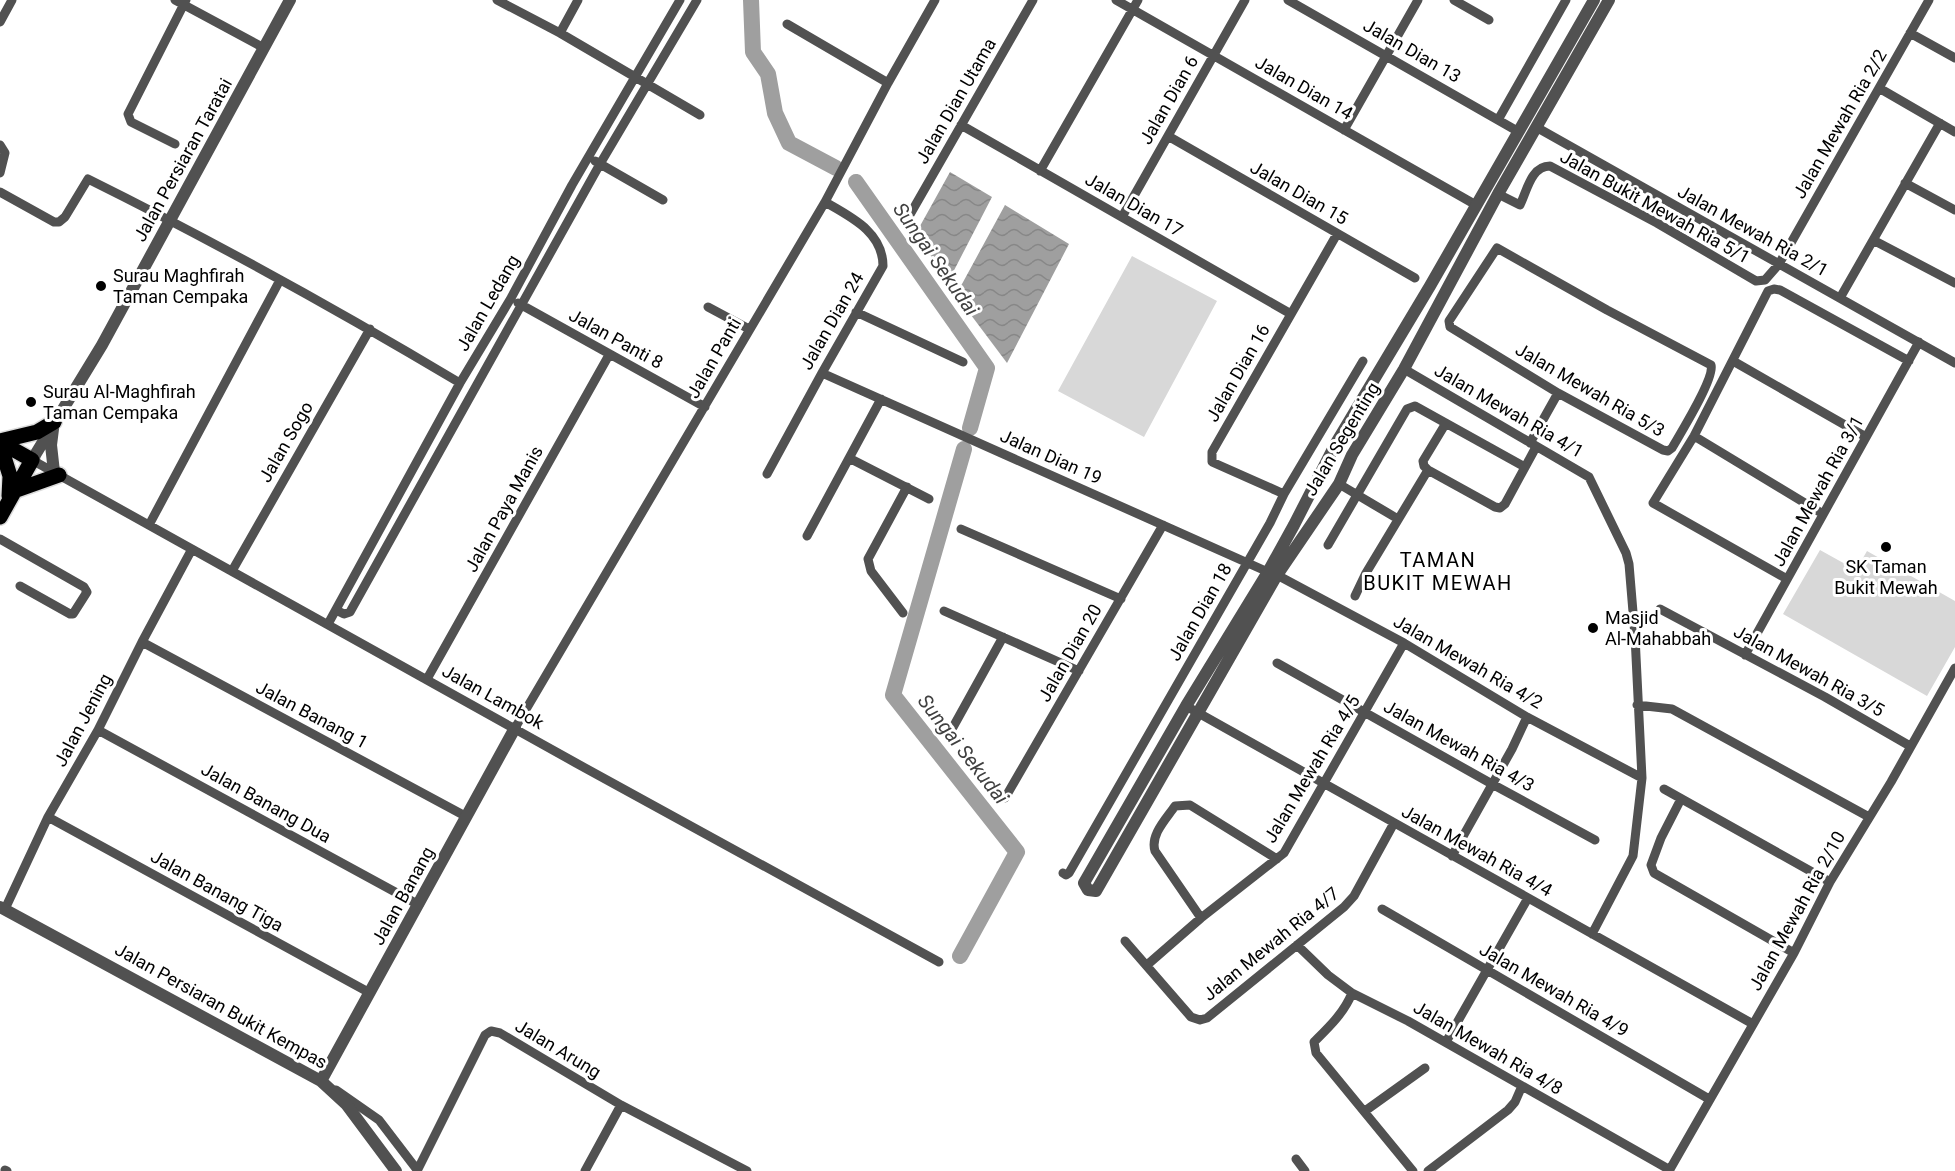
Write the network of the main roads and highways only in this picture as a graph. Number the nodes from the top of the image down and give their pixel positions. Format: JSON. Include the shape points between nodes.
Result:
{"nodes":[{"id":1,"x":54,"y":422,"type":"road end"},
{"id":2,"x":0,"y":443,"type":"edge"},
{"id":3,"x":56,"y":474,"type":"road end"},
{"id":4,"x":11,"y":497,"type":"junction"},
{"id":5,"x":0,"y":517,"type":"edge"}],
"edges":[{"from":1,"to":2,"type":"main road","via":[[37,432]]},
{"from":2,"to":4,"type":"main road","via":[[10,476]]},
{"from":2,"to":4,"type":"main road","via":[[32,460]]},
{"from":3,"to":4,"type":"main road"},
{"from":4,"to":5,"type":"main road"}]}
